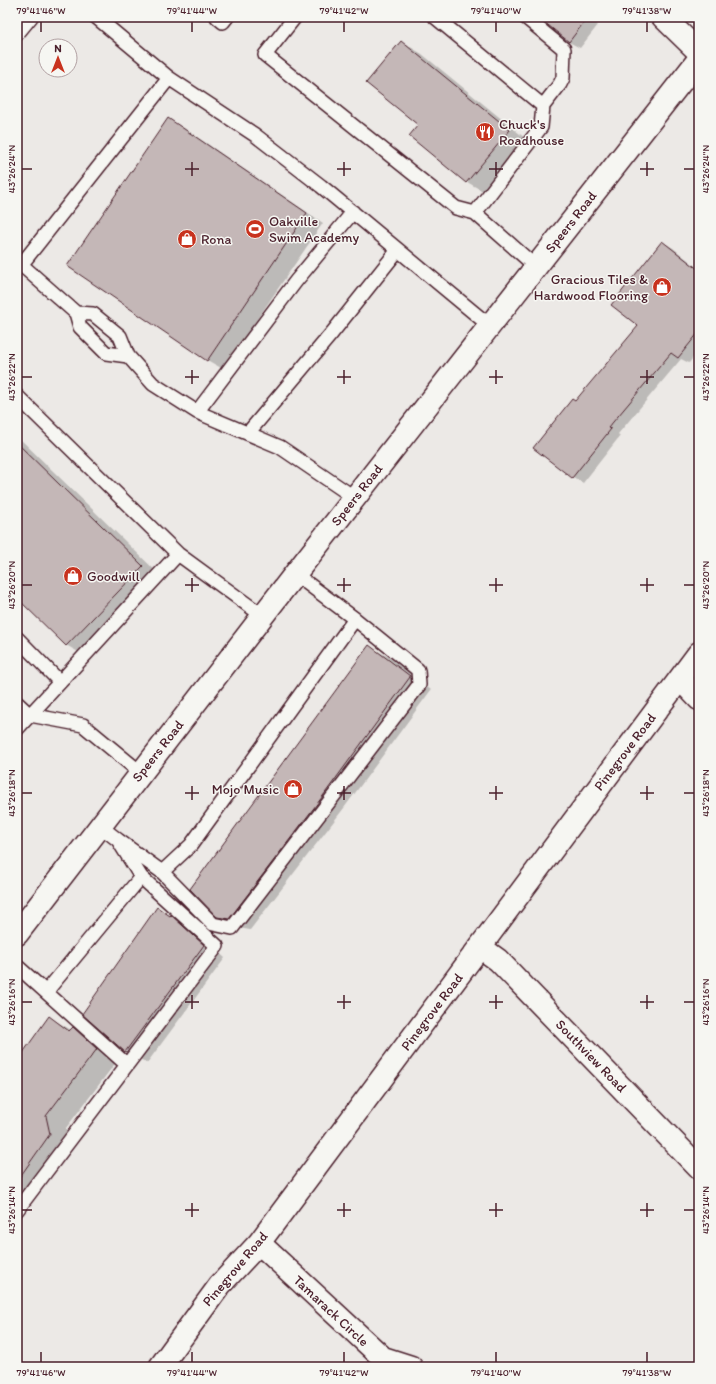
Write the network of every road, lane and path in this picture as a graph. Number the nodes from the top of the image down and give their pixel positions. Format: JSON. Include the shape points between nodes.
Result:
{"nodes":[{"id":1,"x":31,"y":17,"type":"edge"},
{"id":2,"x":96,"y":17,"type":"edge"},
{"id":3,"x":217,"y":17,"type":"edge"},
{"id":4,"x":227,"y":17,"type":"edge"},
{"id":5,"x":295,"y":17,"type":"edge"},
{"id":6,"x":435,"y":17,"type":"edge"},
{"id":7,"x":524,"y":17,"type":"edge"},
{"id":8,"x":663,"y":17,"type":"edge"},
{"id":9,"x":17,"y":34,"type":"edge"},
{"id":10,"x":699,"y":52,"type":"edge"},
{"id":11,"x":699,"y":59,"type":"edge"},
{"id":12,"x":169,"y":78,"type":"junction"},
{"id":13,"x":543,"y":106,"type":"junction"},
{"id":14,"x":353,"y":212,"type":"junction"},
{"id":15,"x":475,"y":213,"type":"junction"},
{"id":16,"x":398,"y":250,"type":"junction"},
{"id":17,"x":19,"y":263,"type":"edge"},
{"id":18,"x":536,"y":267,"type":"junction"},
{"id":19,"x":76,"y":313,"type":"junction"},
{"id":20,"x":490,"y":326,"type":"junction"},
{"id":21,"x":128,"y":356,"type":"junction"},
{"id":22,"x":17,"y":396,"type":"edge"},
{"id":23,"x":197,"y":412,"type":"junction"},
{"id":24,"x":248,"y":433,"type":"junction"},
{"id":25,"x":355,"y":498,"type":"junction"},
{"id":26,"x":178,"y":554,"type":"junction"},
{"id":27,"x":295,"y":574,"type":"junction"},
{"id":28,"x":263,"y":616,"type":"junction"},
{"id":29,"x":355,"y":619,"type":"junction"},
{"id":30,"x":17,"y":638,"type":"edge"},
{"id":31,"x":699,"y":653,"type":"edge"},
{"id":32,"x":680,"y":678,"type":"junction"},
{"id":33,"x":60,"y":682,"type":"junction"},
{"id":34,"x":699,"y":699,"type":"edge"},
{"id":35,"x":17,"y":703,"type":"edge"},
{"id":36,"x":30,"y":715,"type":"junction"},
{"id":37,"x":17,"y":729,"type":"edge"},
{"id":38,"x":141,"y":773,"type":"junction"},
{"id":39,"x":100,"y":826,"type":"junction"},
{"id":40,"x":118,"y":840,"type":"junction"},
{"id":41,"x":162,"y":872,"type":"junction"},
{"id":42,"x":141,"y":877,"type":"junction"},
{"id":43,"x":17,"y":934,"type":"edge"},
{"id":44,"x":480,"y":948,"type":"junction"},
{"id":45,"x":17,"y":966,"type":"edge"},
{"id":46,"x":46,"y":992,"type":"junction"},
{"id":47,"x":126,"y":1064,"type":"junction"},
{"id":48,"x":699,"y":1168,"type":"edge"},
{"id":49,"x":17,"y":1210,"type":"edge"},
{"id":50,"x":259,"y":1243,"type":"junction"},
{"id":51,"x":160,"y":1367,"type":"edge"},
{"id":52,"x":411,"y":1367,"type":"edge"}],
"edges":[{"from":1,"to":9,"type":"lane"},
{"from":2,"to":12,"type":"lane"},
{"from":3,"to":4,"type":"lane","via":[[224,22]]},
{"from":5,"to":15,"type":"lane","via":[[266,55],[456,208]]},
{"from":6,"to":13,"type":"lane"},
{"from":7,"to":13,"type":"lane","via":[[564,49],[563,78]]},
{"from":8,"to":10,"type":"street"},
{"from":11,"to":18,"type":"street","name":"Speers Road"},
{"from":12,"to":14,"type":"lane","via":[[255,135]]},
{"from":12,"to":17,"type":"lane"},
{"from":13,"to":15,"type":"lane","via":[[541,127]]},
{"from":14,"to":16,"type":"lane"},
{"from":14,"to":23,"type":"lane","via":[[296,281]]},
{"from":15,"to":18,"type":"lane"},
{"from":16,"to":20,"type":"lane"},
{"from":16,"to":24,"type":"lane"},
{"from":17,"to":19,"type":"lane"},
{"from":18,"to":20,"type":"street","name":"Speers Road"},
{"from":19,"to":21,"type":"lane","via":[[93,314],[120,336]]},
{"from":19,"to":21,"type":"lane","via":[[80,327],[106,353]]},
{"from":20,"to":25,"type":"street","name":"Speers Road"},
{"from":21,"to":23,"type":"lane","via":[[153,384]]},
{"from":22,"to":26,"type":"lane"},
{"from":23,"to":24,"type":"lane"},
{"from":24,"to":25,"type":"lane","via":[[280,447]]},
{"from":25,"to":27,"type":"street","name":"Speers Road"},
{"from":26,"to":28,"type":"lane"},
{"from":26,"to":33,"type":"lane"},
{"from":27,"to":28,"type":"street","name":"Speers Road"},
{"from":27,"to":29,"type":"lane"},
{"from":28,"to":38,"type":"street","name":"Speers Road"},
{"from":29,"to":41,"type":"lane","via":[[191,845]]},
{"from":29,"to":41,"type":"lane","via":[[418,670],[419,685],[232,928],[213,924]]},
{"from":30,"to":33,"type":"lane"},
{"from":31,"to":32,"type":"street","name":"Pinegrove Road"},
{"from":32,"to":34,"type":"street"},
{"from":32,"to":44,"type":"street","name":"Pinegrove Road"},
{"from":33,"to":36,"type":"lane"},
{"from":35,"to":36,"type":"lane"},
{"from":36,"to":37,"type":"lane"},
{"from":36,"to":38,"type":"lane","via":[[83,725]]},
{"from":38,"to":39,"type":"street","name":"Speers Road"},
{"from":39,"to":40,"type":"lane"},
{"from":39,"to":43,"type":"street","name":"Speers Road"},
{"from":40,"to":41,"type":"lane"},
{"from":40,"to":42,"type":"lane"},
{"from":42,"to":46,"type":"lane"},
{"from":42,"to":47,"type":"lane","via":[[217,946]]},
{"from":44,"to":48,"type":"street","name":"Southview Road","via":[[498,960]]},
{"from":44,"to":50,"type":"street","name":"Pinegrove Road"},
{"from":45,"to":46,"type":"lane"},
{"from":46,"to":47,"type":"lane"},
{"from":47,"to":49,"type":"lane"},
{"from":50,"to":51,"type":"street","name":"Pinegrove Road","via":[[220,1285]]},
{"from":50,"to":52,"type":"street","name":"Tamarack Circle","via":[[383,1358]]}]}
